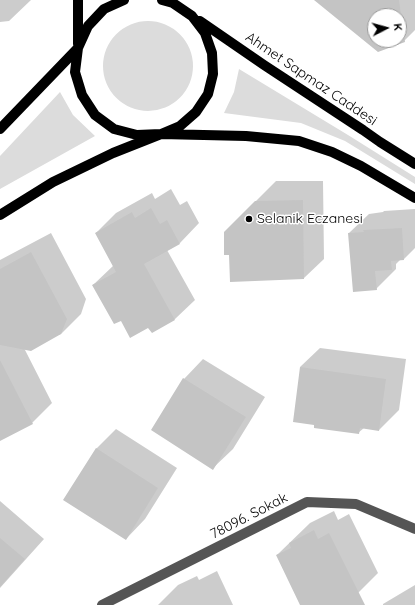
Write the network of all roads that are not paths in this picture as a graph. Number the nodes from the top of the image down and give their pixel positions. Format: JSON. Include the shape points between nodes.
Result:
{"nodes":[{"id":1,"x":78,"y":0,"type":"edge"},
{"id":2,"x":124,"y":0,"type":"edge"},
{"id":3,"x":162,"y":0,"type":"edge"},
{"id":4,"x":176,"y":0,"type":"edge"},
{"id":5,"x":192,"y":16,"type":"junction"},
{"id":6,"x":78,"y":48,"type":"junction"},
{"id":7,"x":0,"y":129,"type":"edge"},
{"id":8,"x":161,"y":134,"type":"junction"},
{"id":9,"x":415,"y":164,"type":"edge"},
{"id":10,"x":415,"y":198,"type":"edge"},
{"id":11,"x":0,"y":215,"type":"edge"},
{"id":12,"x":415,"y":529,"type":"edge"},
{"id":13,"x":102,"y":605,"type":"edge"}],
"edges":[{"from":1,"to":6,"type":"main road"},
{"from":2,"to":6,"type":"main road","via":[[104,9],[88,26]]},
{"from":3,"to":5,"type":"main road","via":[[172,3]]},
{"from":4,"to":5,"type":"main road"},
{"from":5,"to":8,"type":"main road","via":[[205,33],[212,53],[213,74],[208,94],[196,112],[180,126]]},
{"from":5,"to":9,"type":"main road","name":"Ahmet Sapmaz Caddesi"},
{"from":6,"to":7,"type":"main road"},
{"from":6,"to":8,"type":"main road","via":[[75,72],[82,95],[95,115],[114,129],[137,135]]},
{"from":8,"to":10,"type":"main road","via":[[246,136],[299,141],[332,152],[361,166]]},
{"from":8,"to":11,"type":"main road","via":[[113,153],[53,182]]},
{"from":12,"to":13,"type":"street","name":"78096. Sokak","via":[[356,504],[307,502]]}]}
